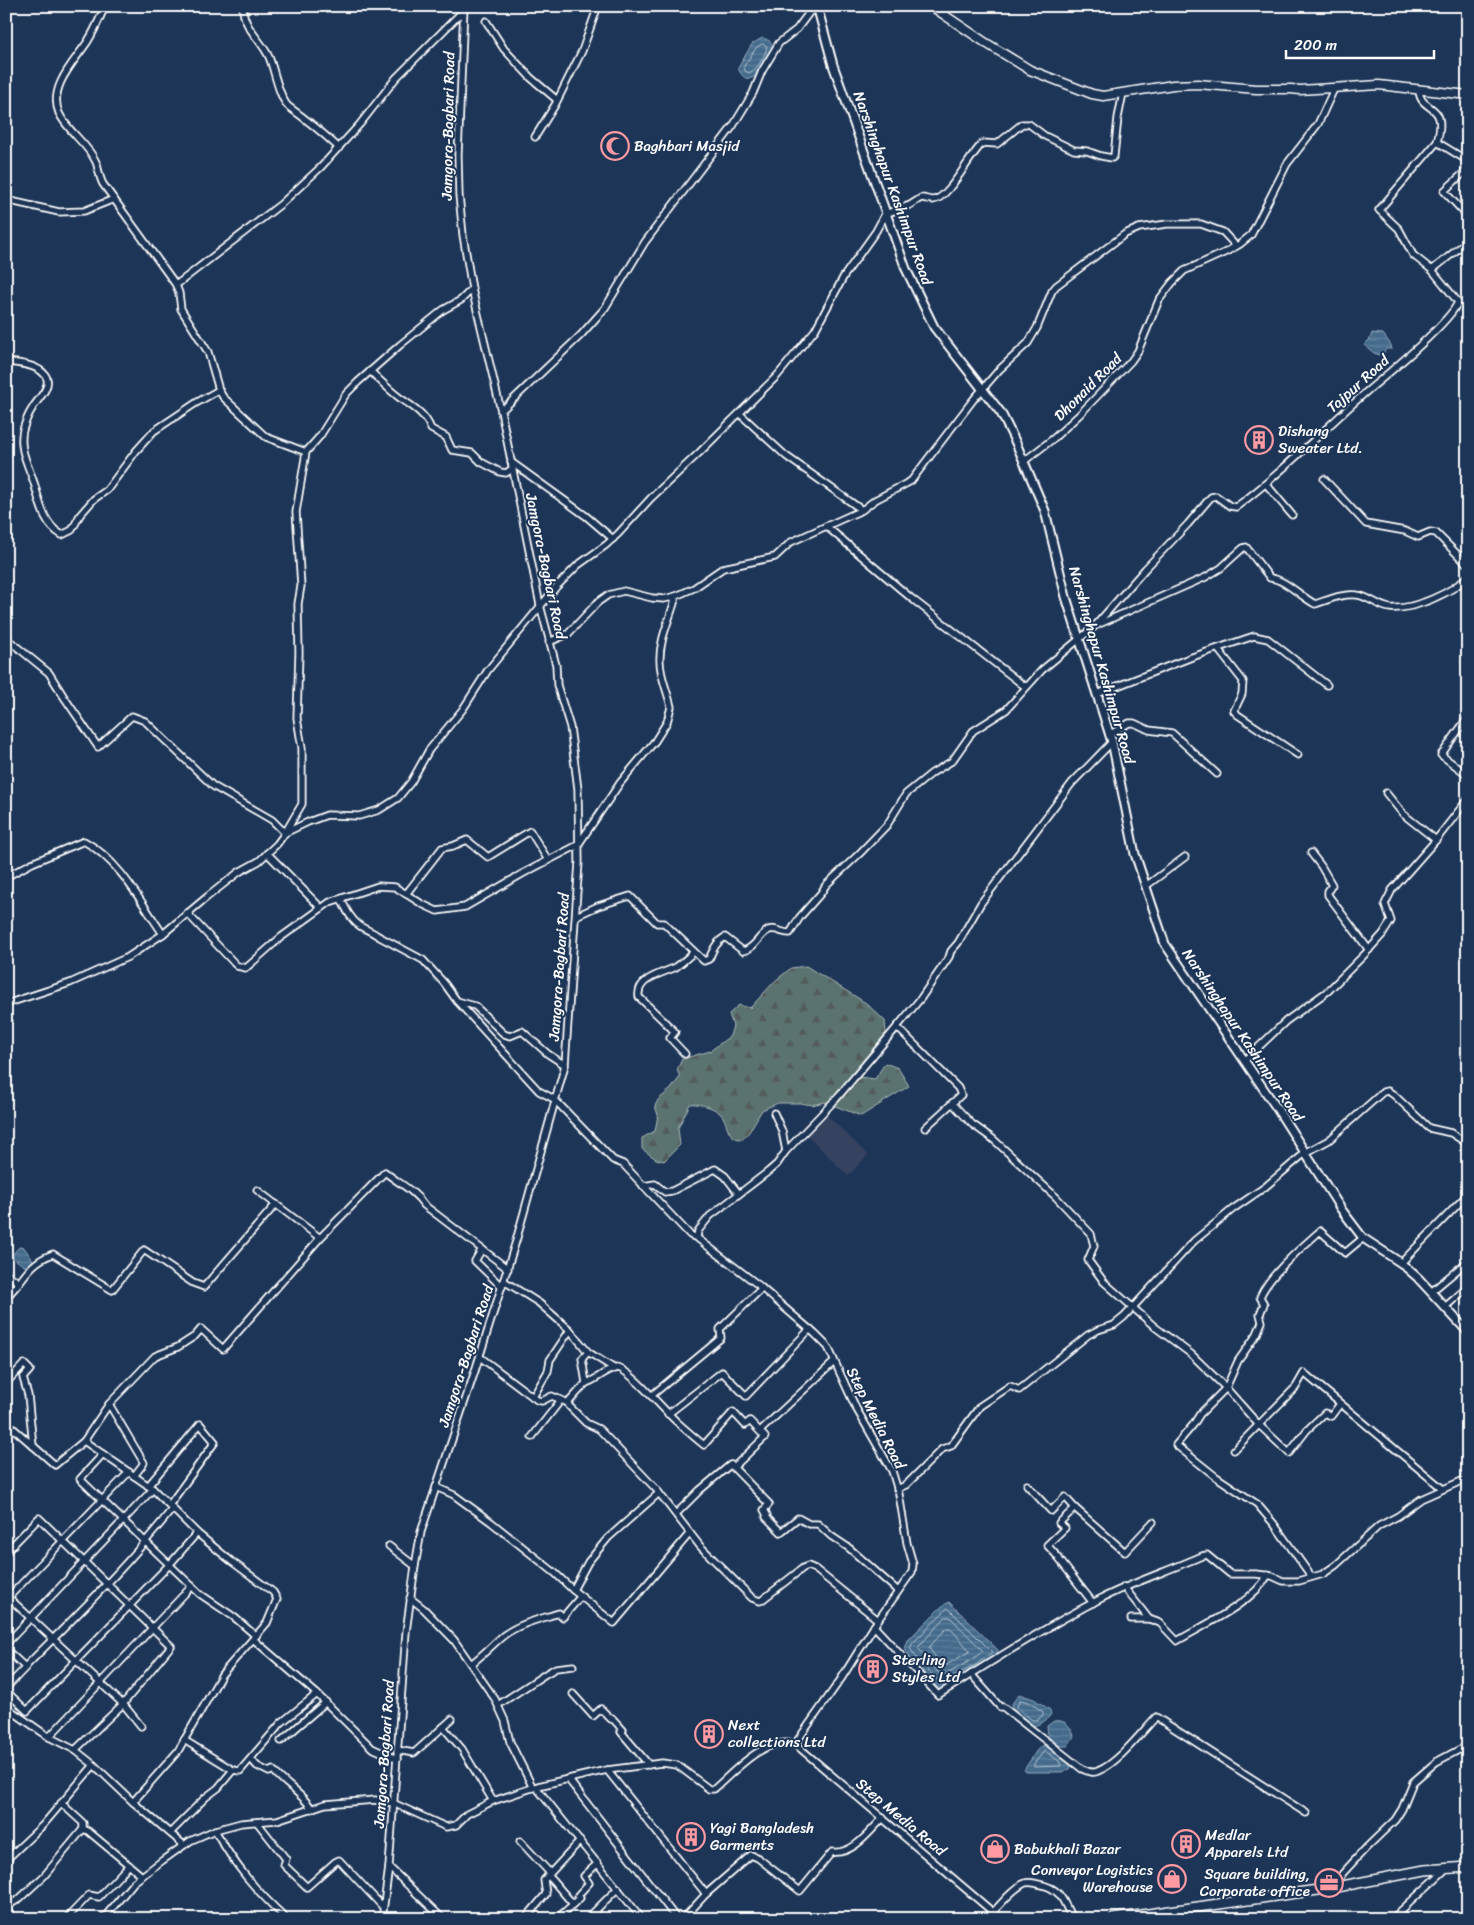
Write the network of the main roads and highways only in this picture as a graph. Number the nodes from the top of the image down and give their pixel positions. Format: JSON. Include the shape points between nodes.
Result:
{"nodes":[{"id":1,"x":931,"y":6,"type":"edge"},
{"id":2,"x":1468,"y":95,"type":"edge"},
{"id":3,"x":1468,"y":1867,"type":"edge"},
{"id":4,"x":1113,"y":1919,"type":"edge"}],
"edges":[{"from":1,"to":2,"type":"main road","via":[[1030,70],[1104,96],[1198,84],[1256,89],[1334,89],[1379,85]]},
{"from":3,"to":4,"type":"highway","via":[[1425,1870],[1332,1888]]}]}
